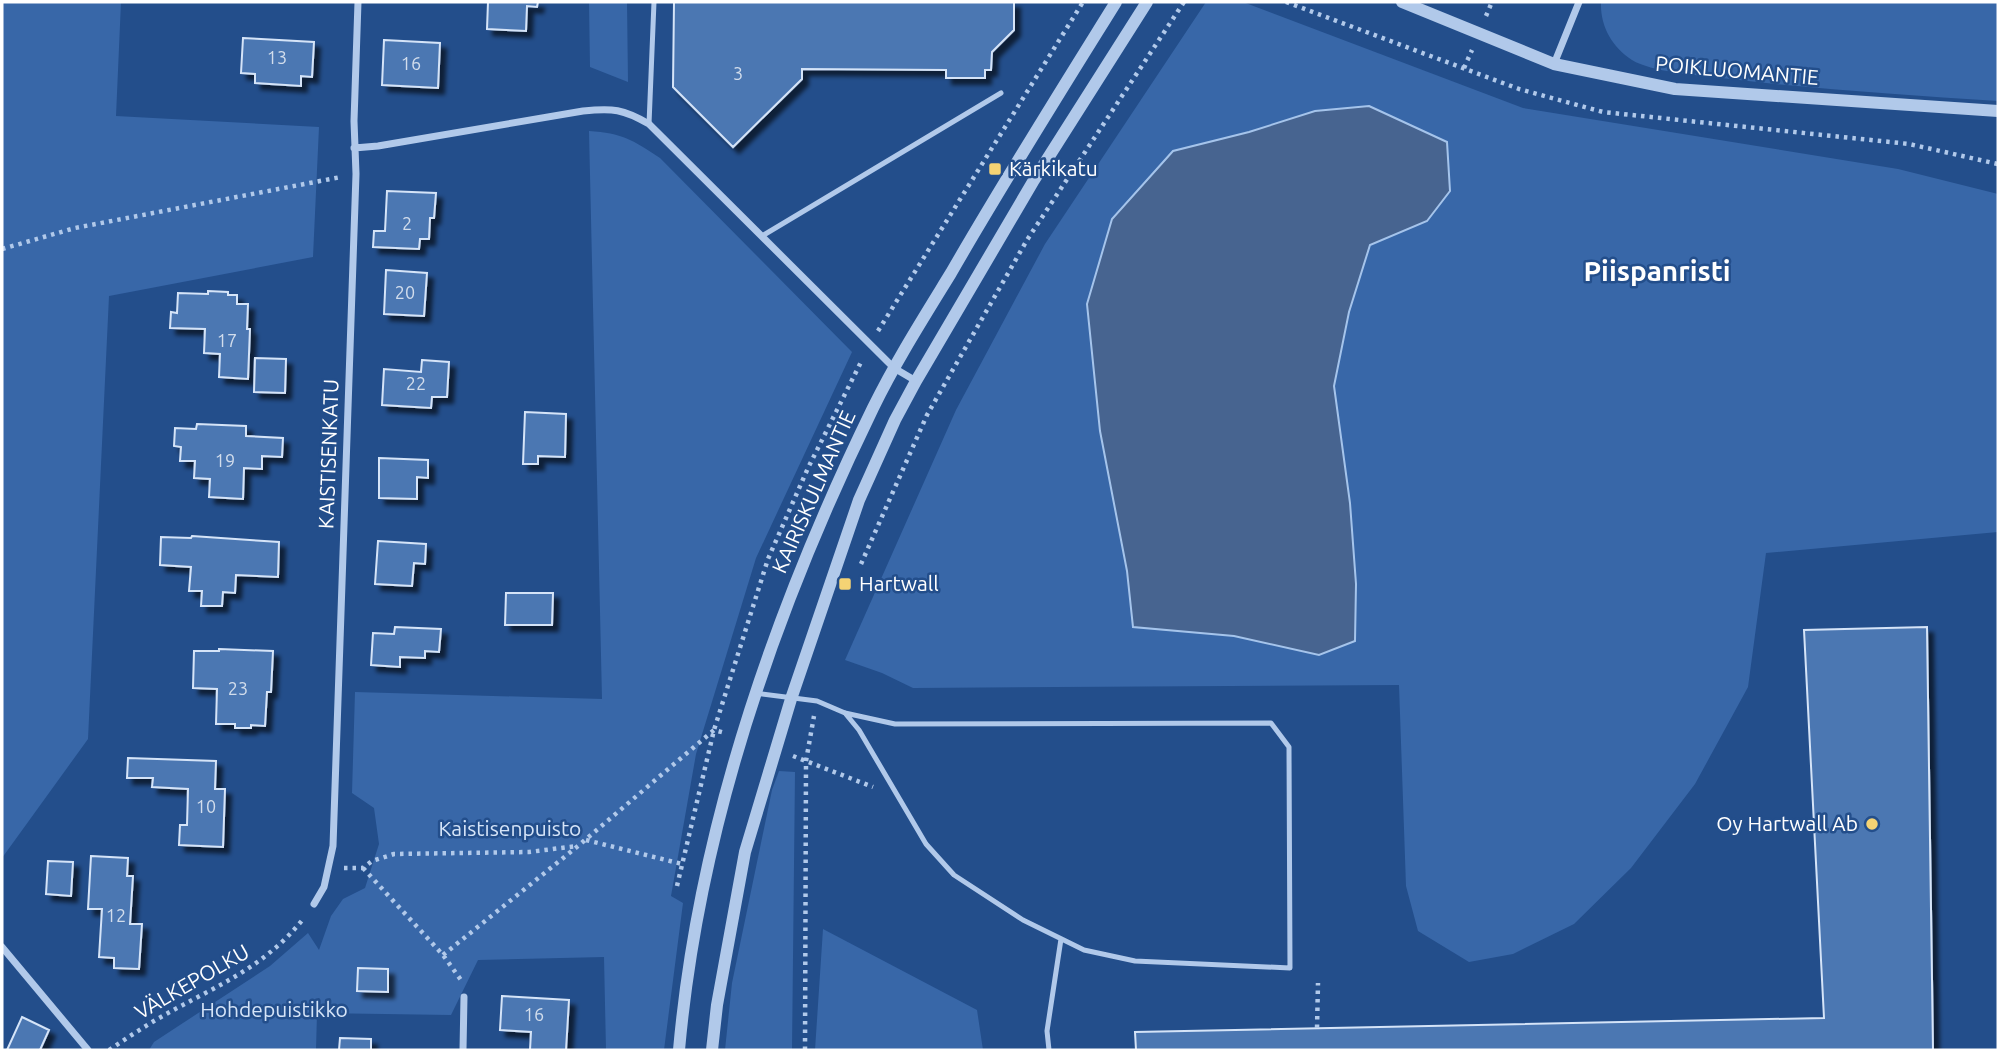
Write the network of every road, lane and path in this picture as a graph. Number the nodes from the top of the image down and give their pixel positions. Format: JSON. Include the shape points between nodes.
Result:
{"nodes":[{"id":1,"x":358,"y":2,"type":"edge"},
{"id":2,"x":654,"y":2,"type":"edge"},
{"id":3,"x":1116,"y":2,"type":"edge"},
{"id":4,"x":1147,"y":2,"type":"edge"},
{"id":5,"x":1184,"y":2,"type":"edge"},
{"id":6,"x":1402,"y":2,"type":"edge"},
{"id":7,"x":1579,"y":2,"type":"edge"},
{"id":8,"x":1554,"y":64,"type":"junction"},
{"id":9,"x":1001,"y":93,"type":"dead end"},
{"id":10,"x":1998,"y":111,"type":"edge"},
{"id":11,"x":649,"y":124,"type":"junction"},
{"id":12,"x":355,"y":148,"type":"junction"},
{"id":13,"x":356,"y":174,"type":"junction"},
{"id":14,"x":762,"y":236,"type":"junction"},
{"id":15,"x":2,"y":249,"type":"edge"},
{"id":16,"x":894,"y":368,"type":"junction"},
{"id":17,"x":916,"y":381,"type":"junction"},
{"id":18,"x":856,"y":575,"type":"dead end"},
{"id":19,"x":755,"y":693,"type":"junction"},
{"id":20,"x":791,"y":699,"type":"junction"},
{"id":21,"x":817,"y":701,"type":"junction"},
{"id":22,"x":845,"y":713,"type":"junction"},
{"id":23,"x":743,"y":738,"type":"junction"},
{"id":24,"x":776,"y":751,"type":"junction"},
{"id":25,"x":806,"y":761,"type":"junction"},
{"id":26,"x":898,"y":796,"type":"junction"},
{"id":27,"x":585,"y":840,"type":"junction"},
{"id":28,"x":578,"y":846,"type":"junction"},
{"id":29,"x":682,"y":864,"type":"dead end"},
{"id":30,"x":329,"y":868,"type":"junction"},
{"id":31,"x":363,"y":868,"type":"junction"},
{"id":32,"x":314,"y":904,"type":"joint"},
{"id":33,"x":1061,"y":939,"type":"junction"},
{"id":34,"x":2,"y":947,"type":"edge"},
{"id":35,"x":443,"y":955,"type":"junction"},
{"id":36,"x":1318,"y":983,"type":"dead end"},
{"id":37,"x":464,"y":997,"type":"joint"},
{"id":38,"x":1317,"y":1028,"type":"dead end"},
{"id":39,"x":88,"y":1050,"type":"edge"},
{"id":40,"x":109,"y":1050,"type":"edge"},
{"id":41,"x":463,"y":1050,"type":"edge"},
{"id":42,"x":679,"y":1050,"type":"edge"},
{"id":43,"x":712,"y":1050,"type":"edge"},
{"id":44,"x":805,"y":1050,"type":"edge"},
{"id":45,"x":1049,"y":1050,"type":"edge"}],
"edges":[{"from":1,"to":12,"type":"street","name":"KAISTISENKATU"},
{"from":2,"to":11,"type":"lane"},
{"from":3,"to":16,"type":"street","name":"KAIRISKULMANTIE"},
{"from":4,"to":17,"type":"street","via":[[1034,180]]},
{"from":5,"to":18,"type":"path","via":[[1027,240],[927,415]]},
{"from":6,"to":8,"type":"street","name":"POIKLUOMANTIE"},
{"from":7,"to":8,"type":"street"},
{"from":8,"to":10,"type":"street","name":"POIKLUOMANTIE","via":[[1675,89]]},
{"from":9,"to":14,"type":"lane"},
{"from":11,"to":12,"type":"street","via":[[616,110],[600,110]]},
{"from":11,"to":14,"type":"street"},
{"from":12,"to":13,"type":"street","name":"KAISTISENKATU"},
{"from":13,"to":15,"type":"path","via":[[75,228]]},
{"from":13,"to":30,"type":"street","name":"KAISTISENKATU"},
{"from":14,"to":16,"type":"street"},
{"from":16,"to":17,"type":"street"},
{"from":16,"to":19,"type":"street","name":"KAIRISKULMANTIE","via":[[790,595]]},
{"from":17,"to":20,"type":"street","via":[[859,499]]},
{"from":19,"to":20,"type":"lane"},
{"from":19,"to":23,"type":"street","name":"KAIRISKULMANTIE"},
{"from":20,"to":21,"type":"lane"},
{"from":20,"to":24,"type":"street"},
{"from":21,"to":22,"type":"lane"},
{"from":21,"to":25,"type":"path"},
{"from":22,"to":26,"type":"lane"},
{"from":22,"to":33,"type":"lane","via":[[895,724],[1270,723],[1289,747],[1290,968],[1135,961],[1084,950]]},
{"from":23,"to":27,"type":"path","via":[[713,730]]},
{"from":23,"to":42,"type":"street","name":"KAIRISKULMANTIE","via":[[711,848],[683,1002]]},
{"from":24,"to":25,"type":"path"},
{"from":24,"to":43,"type":"street","via":[[745,852]]},
{"from":25,"to":26,"type":"path"},
{"from":25,"to":44,"type":"path"},
{"from":26,"to":33,"type":"lane","via":[[926,844],[954,875]]},
{"from":27,"to":28,"type":"path"},
{"from":27,"to":29,"type":"path"},
{"from":28,"to":31,"type":"path","via":[[528,852],[394,854]]},
{"from":28,"to":35,"type":"path"},
{"from":30,"to":31,"type":"path"},
{"from":30,"to":32,"type":"street","name":"KAISTISENKATU"},
{"from":31,"to":35,"type":"path"},
{"from":32,"to":40,"type":"path","name":"VÄLKEPOLKU","via":[[289,935],[254,966]]},
{"from":33,"to":45,"type":"lane","via":[[1047,1031]]},
{"from":34,"to":39,"type":"street"},
{"from":35,"to":37,"type":"path","via":[[460,976]]},
{"from":36,"to":38,"type":"path"},
{"from":37,"to":41,"type":"street"}]}
